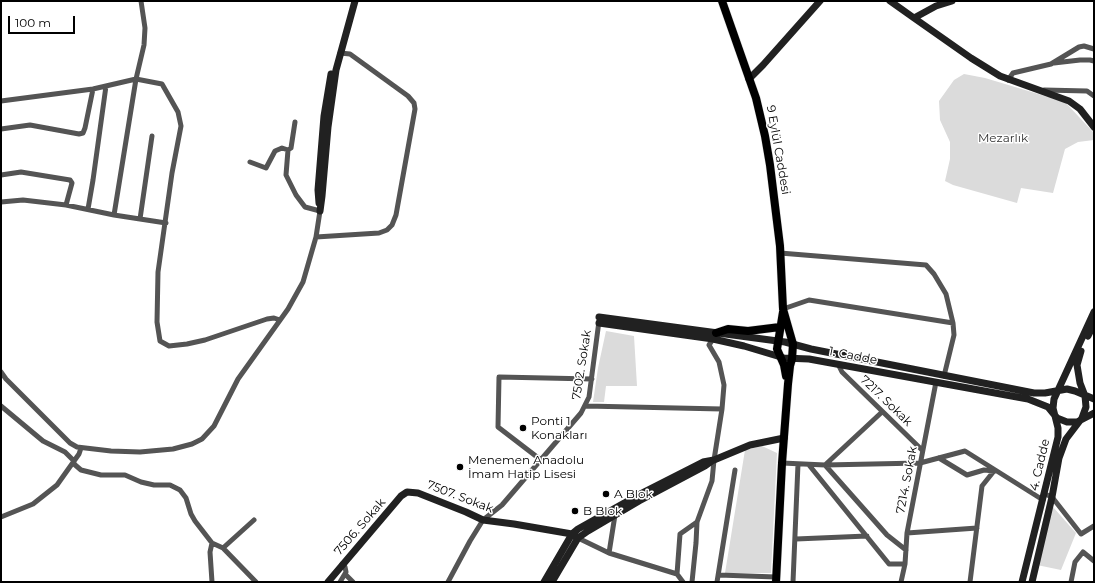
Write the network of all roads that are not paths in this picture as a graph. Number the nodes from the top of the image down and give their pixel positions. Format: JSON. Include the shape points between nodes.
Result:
{"nodes":[{"id":1,"x":141,"y":1,"type":"edge"},
{"id":2,"x":350,"y":1,"type":"edge"},
{"id":3,"x":355,"y":1,"type":"edge"},
{"id":4,"x":722,"y":1,"type":"edge"},
{"id":5,"x":820,"y":1,"type":"edge"},
{"id":6,"x":890,"y":1,"type":"edge"},
{"id":7,"x":952,"y":1,"type":"edge"},
{"id":8,"x":914,"y":18,"type":"junction"},
{"id":9,"x":1094,"y":49,"type":"edge"},
{"id":10,"x":340,"y":53,"type":"junction"},
{"id":11,"x":1094,"y":61,"type":"edge"},
{"id":12,"x":1051,"y":64,"type":"junction"},
{"id":13,"x":136,"y":79,"type":"junction"},
{"id":14,"x":749,"y":79,"type":"junction"},
{"id":15,"x":1008,"y":80,"type":"junction"},
{"id":16,"x":106,"y":86,"type":"junction"},
{"id":17,"x":93,"y":89,"type":"junction"},
{"id":18,"x":1040,"y":90,"type":"junction"},
{"id":19,"x":1094,"y":96,"type":"edge"},
{"id":20,"x":1,"y":102,"type":"edge"},
{"id":21,"x":295,"y":122,"type":"dead end"},
{"id":22,"x":1094,"y":127,"type":"edge"},
{"id":23,"x":1,"y":129,"type":"edge"},
{"id":24,"x":152,"y":136,"type":"dead end"},
{"id":25,"x":288,"y":150,"type":"junction"},
{"id":26,"x":250,"y":162,"type":"dead end"},
{"id":27,"x":1,"y":175,"type":"edge"},
{"id":28,"x":1,"y":202,"type":"edge"},
{"id":29,"x":66,"y":205,"type":"junction"},
{"id":30,"x":88,"y":209,"type":"junction"},
{"id":31,"x":320,"y":211,"type":"junction"},
{"id":32,"x":114,"y":215,"type":"junction"},
{"id":33,"x":140,"y":219,"type":"junction"},
{"id":34,"x":166,"y":223,"type":"junction"},
{"id":35,"x":316,"y":237,"type":"junction"},
{"id":36,"x":780,"y":253,"type":"junction"},
{"id":37,"x":783,"y":309,"type":"junction"},
{"id":38,"x":1094,"y":312,"type":"edge"},
{"id":39,"x":280,"y":320,"type":"junction"},
{"id":40,"x":599,"y":320,"type":"joint"},
{"id":41,"x":953,"y":323,"type":"junction"},
{"id":42,"x":1093,"y":327,"type":"edge"},
{"id":43,"x":780,"y":328,"type":"junction"},
{"id":44,"x":714,"y":336,"type":"junction"},
{"id":45,"x":778,"y":342,"type":"junction"},
{"id":46,"x":793,"y":344,"type":"junction"},
{"id":47,"x":780,"y":356,"type":"junction"},
{"id":48,"x":792,"y":358,"type":"junction"},
{"id":49,"x":838,"y":364,"type":"junction"},
{"id":50,"x":1,"y":372,"type":"edge"},
{"id":51,"x":944,"y":376,"type":"junction"},
{"id":52,"x":592,"y":379,"type":"junction"},
{"id":53,"x":936,"y":382,"type":"junction"},
{"id":54,"x":788,"y":384,"type":"junction"},
{"id":55,"x":1059,"y":390,"type":"junction"},
{"id":56,"x":1085,"y":396,"type":"junction"},
{"id":57,"x":1094,"y":399,"type":"edge"},
{"id":58,"x":1,"y":406,"type":"edge"},
{"id":59,"x":586,"y":406,"type":"junction"},
{"id":60,"x":722,"y":409,"type":"junction"},
{"id":61,"x":882,"y":412,"type":"junction"},
{"id":62,"x":1094,"y":413,"type":"edge"},
{"id":63,"x":1055,"y":414,"type":"junction"},
{"id":64,"x":1080,"y":420,"type":"junction"},
{"id":65,"x":784,"y":438,"type":"junction"},
{"id":66,"x":81,"y":448,"type":"junction"},
{"id":67,"x":922,"y":450,"type":"junction"},
{"id":68,"x":76,"y":458,"type":"junction"},
{"id":69,"x":939,"y":458,"type":"junction"},
{"id":70,"x":541,"y":460,"type":"junction"},
{"id":71,"x":714,"y":460,"type":"junction"},
{"id":72,"x":782,"y":463,"type":"junction"},
{"id":73,"x":920,"y":463,"type":"junction"},
{"id":74,"x":798,"y":464,"type":"junction"},
{"id":75,"x":809,"y":465,"type":"junction"},
{"id":76,"x":825,"y":465,"type":"junction"},
{"id":77,"x":736,"y":470,"type":"dead end"},
{"id":78,"x":994,"y":471,"type":"junction"},
{"id":79,"x":412,"y":491,"type":"joint"},
{"id":80,"x":1047,"y":497,"type":"junction"},
{"id":81,"x":615,"y":515,"type":"junction"},
{"id":82,"x":1,"y":517,"type":"edge"},
{"id":83,"x":254,"y":520,"type":"dead end"},
{"id":84,"x":483,"y":520,"type":"junction"},
{"id":85,"x":697,"y":522,"type":"junction"},
{"id":86,"x":1094,"y":526,"type":"edge"},
{"id":87,"x":976,"y":528,"type":"junction"},
{"id":88,"x":907,"y":533,"type":"junction"},
{"id":89,"x":575,"y":536,"type":"junction"},
{"id":90,"x":867,"y":536,"type":"junction"},
{"id":91,"x":796,"y":539,"type":"junction"},
{"id":92,"x":212,"y":542,"type":"junction"},
{"id":93,"x":223,"y":548,"type":"junction"},
{"id":94,"x":906,"y":550,"type":"junction"},
{"id":95,"x":609,"y":552,"type":"junction"},
{"id":96,"x":1094,"y":561,"type":"edge"},
{"id":97,"x":342,"y":564,"type":"junction"},
{"id":98,"x":904,"y":564,"type":"junction"},
{"id":99,"x":345,"y":574,"type":"junction"},
{"id":100,"x":676,"y":574,"type":"junction"},
{"id":101,"x":719,"y":575,"type":"junction"},
{"id":102,"x":776,"y":580,"type":"edge"},
{"id":103,"x":212,"y":582,"type":"edge"},
{"id":104,"x":256,"y":582,"type":"edge"},
{"id":105,"x":328,"y":582,"type":"edge"},
{"id":106,"x":340,"y":582,"type":"edge"},
{"id":107,"x":353,"y":582,"type":"edge"},
{"id":108,"x":448,"y":582,"type":"edge"},
{"id":109,"x":544,"y":582,"type":"edge"},
{"id":110,"x":552,"y":582,"type":"edge"},
{"id":111,"x":683,"y":582,"type":"edge"},
{"id":112,"x":692,"y":582,"type":"edge"},
{"id":113,"x":718,"y":582,"type":"edge"},
{"id":114,"x":793,"y":582,"type":"edge"},
{"id":115,"x":901,"y":582,"type":"edge"},
{"id":116,"x":970,"y":582,"type":"edge"},
{"id":117,"x":1022,"y":582,"type":"edge"},
{"id":118,"x":1032,"y":582,"type":"edge"},
{"id":119,"x":1071,"y":582,"type":"edge"}],
"edges":[{"from":1,"to":13,"type":"street","via":[[145,36]]},
{"from":2,"to":31,"type":"street","via":[[331,69],[324,116],[318,190]]},
{"from":3,"to":10,"type":"street"},
{"from":4,"to":14,"type":"main road","name":"9 Eylül Caddesi"},
{"from":5,"to":14,"type":"street"},
{"from":6,"to":8,"type":"street"},
{"from":7,"to":8,"type":"street"},
{"from":8,"to":15,"type":"street","via":[[971,58]]},
{"from":9,"to":12,"type":"street","via":[[1079,47]]},
{"from":10,"to":31,"type":"street","via":[[328,127]]},
{"from":10,"to":35,"type":"street","via":[[350,54],[408,96],[414,102],[415,109],[392,226],[379,233]]},
{"from":11,"to":12,"type":"street"},
{"from":12,"to":15,"type":"street","via":[[1018,71]]},
{"from":13,"to":16,"type":"street"},
{"from":13,"to":32,"type":"street"},
{"from":13,"to":34,"type":"street","via":[[162,84],[180,120]]},
{"from":14,"to":36,"type":"main road","name":"9 Eylül Caddesi","via":[[765,136]]},
{"from":15,"to":18,"type":"street"},
{"from":16,"to":17,"type":"street"},
{"from":16,"to":30,"type":"street"},
{"from":17,"to":20,"type":"street"},
{"from":17,"to":23,"type":"street","via":[[83,133],[30,125]]},
{"from":18,"to":19,"type":"street","via":[[1087,92]]},
{"from":18,"to":22,"type":"street","via":[[1069,101],[1080,109]]},
{"from":21,"to":25,"type":"street","via":[[291,148]]},
{"from":24,"to":33,"type":"street"},
{"from":25,"to":26,"type":"street","via":[[282,148],[274,151],[266,168]]},
{"from":25,"to":31,"type":"street","via":[[286,175],[296,195],[305,207]]},
{"from":27,"to":29,"type":"street","via":[[21,172],[70,180],[72,183]]},
{"from":28,"to":29,"type":"street","via":[[23,200]]},
{"from":29,"to":30,"type":"street"},
{"from":30,"to":32,"type":"street"},
{"from":31,"to":35,"type":"street"},
{"from":32,"to":33,"type":"street"},
{"from":33,"to":34,"type":"street"},
{"from":34,"to":39,"type":"street","via":[[157,292],[158,333],[162,344],[174,346],[196,343],[267,319]]},
{"from":35,"to":39,"type":"street","via":[[303,282]]},
{"from":36,"to":37,"type":"main road","name":"9 Eylül Caddesi"},
{"from":36,"to":41,"type":"street","via":[[926,265],[946,294]]},
{"from":37,"to":41,"type":"street","via":[[809,300]]},
{"from":37,"to":43,"type":"main road","name":"9 Eylül Caddesi"},
{"from":37,"to":46,"type":"main road","name":"9 Eylül Caddesi"},
{"from":38,"to":55,"type":"street","name":"4. Cadde"},
{"from":39,"to":66,"type":"street","via":[[238,379],[214,426],[202,439],[173,450],[140,452]]},
{"from":40,"to":44,"type":"street","name":"1. Cadde"},
{"from":40,"to":52,"type":"street","name":"7502. Sokak"},
{"from":41,"to":51,"type":"street","via":[[954,335]]},
{"from":42,"to":56,"type":"street","name":"4. Cadde","via":[[1079,355],[1077,365]]},
{"from":43,"to":44,"type":"main road","via":[[748,331],[728,329]]},
{"from":43,"to":45,"type":"main road","name":"9 Eylül Caddesi"},
{"from":44,"to":45,"type":"street","name":"1. Cadde"},
{"from":44,"to":47,"type":"street","name":"1. Cadde"},
{"from":44,"to":60,"type":"street","via":[[709,345],[719,362],[724,385]]},
{"from":45,"to":46,"type":"street","name":"1. Cadde"},
{"from":45,"to":47,"type":"main road","name":"9 Eylül Caddesi"},
{"from":46,"to":48,"type":"main road","name":"9 Eylül Caddesi"},
{"from":46,"to":51,"type":"street","name":"1. Cadde"},
{"from":47,"to":48,"type":"street","name":"1. Cadde"},
{"from":47,"to":54,"type":"main road","name":"9 Eylül Caddesi"},
{"from":48,"to":49,"type":"street","name":"1. Cadde"},
{"from":48,"to":54,"type":"main road","name":"9 Eylül Caddesi"},
{"from":49,"to":53,"type":"street","name":"1. Cadde"},
{"from":49,"to":61,"type":"street","name":"7217. Sokak","via":[[842,372]]},
{"from":50,"to":66,"type":"street","via":[[70,443]]},
{"from":51,"to":55,"type":"street","name":"1. Cadde","via":[[1034,393]]},
{"from":52,"to":59,"type":"street","name":"7502. Sokak"},
{"from":52,"to":70,"type":"street","via":[[499,377],[498,426]]},
{"from":53,"to":63,"type":"street","name":"1. Cadde","via":[[1028,399],[1048,407]]},
{"from":53,"to":67,"type":"street","name":"7214. Sokak"},
{"from":54,"to":65,"type":"main road","name":"9 Eylül Caddesi"},
{"from":55,"to":56,"type":"street","name":"1. Cadde","via":[[1071,390]]},
{"from":55,"to":63,"type":"street","name":"4. Cadde","via":[[1053,402]]},
{"from":56,"to":57,"type":"street","name":"1. Cadde"},
{"from":56,"to":64,"type":"street","name":"4. Cadde","via":[[1086,407]]},
{"from":58,"to":68,"type":"street","via":[[43,441]]},
{"from":59,"to":60,"type":"street"},
{"from":59,"to":70,"type":"street","name":"7502. Sokak"},
{"from":60,"to":71,"type":"street"},
{"from":61,"to":67,"type":"street","name":"7217. Sokak"},
{"from":61,"to":76,"type":"street"},
{"from":62,"to":64,"type":"street","name":"1. Cadde"},
{"from":63,"to":64,"type":"street","name":"1. Cadde","via":[[1057,418],[1067,422]]},
{"from":63,"to":80,"type":"street","name":"4. Cadde","via":[[1058,437]]},
{"from":64,"to":80,"type":"street","name":"4. Cadde","via":[[1066,439]]},
{"from":65,"to":71,"type":"street","via":[[750,445]]},
{"from":65,"to":72,"type":"main road","name":"9 Eylül Caddesi"},
{"from":66,"to":68,"type":"street"},
{"from":67,"to":73,"type":"street","name":"7214. Sokak"},
{"from":68,"to":82,"type":"street","via":[[57,485],[34,504]]},
{"from":68,"to":92,"type":"street","via":[[74,464],[88,473],[126,475],[141,482],[170,485],[180,490],[186,498],[190,514]]},
{"from":69,"to":73,"type":"street"},
{"from":69,"to":78,"type":"street","via":[[967,476],[984,470]]},
{"from":69,"to":78,"type":"street","via":[[965,451]]},
{"from":70,"to":84,"type":"street","name":"7502. Sokak","via":[[502,505]]},
{"from":71,"to":81,"type":"street"},
{"from":71,"to":85,"type":"street","via":[[712,481]]},
{"from":71,"to":89,"type":"street","via":[[703,462],[642,493],[578,529]]},
{"from":72,"to":74,"type":"street"},
{"from":72,"to":102,"type":"main road","name":"9 Eylül Caddesi"},
{"from":73,"to":76,"type":"street"},
{"from":73,"to":88,"type":"street","name":"7214. Sokak"},
{"from":74,"to":75,"type":"street"},
{"from":74,"to":91,"type":"street"},
{"from":75,"to":76,"type":"street"},
{"from":75,"to":90,"type":"street"},
{"from":76,"to":94,"type":"street","via":[[887,535]]},
{"from":77,"to":101,"type":"street"},
{"from":78,"to":80,"type":"street"},
{"from":78,"to":87,"type":"street","via":[[982,486]]},
{"from":79,"to":84,"type":"street","name":"7507. Sokak"},
{"from":79,"to":97,"type":"street","name":"7506. Sokak","via":[[401,496]]},
{"from":80,"to":86,"type":"street","via":[[1081,534]]},
{"from":80,"to":117,"type":"street","name":"4. Cadde"},
{"from":80,"to":118,"type":"street","name":"4. Cadde"},
{"from":81,"to":89,"type":"street"},
{"from":81,"to":95,"type":"street"},
{"from":83,"to":93,"type":"street"},
{"from":84,"to":89,"type":"street","name":"7507. Sokak"},
{"from":84,"to":108,"type":"street","name":"7502. Sokak"},
{"from":85,"to":100,"type":"street","via":[[680,534]]},
{"from":85,"to":112,"type":"street"},
{"from":87,"to":88,"type":"street"},
{"from":87,"to":116,"type":"street"},
{"from":88,"to":94,"type":"street","name":"7214. Sokak"},
{"from":89,"to":95,"type":"street"},
{"from":89,"to":109,"type":"street"},
{"from":89,"to":110,"type":"street"},
{"from":90,"to":91,"type":"street"},
{"from":90,"to":98,"type":"street","via":[[889,564]]},
{"from":91,"to":114,"type":"street"},
{"from":92,"to":93,"type":"street"},
{"from":92,"to":103,"type":"street"},
{"from":93,"to":104,"type":"street"},
{"from":94,"to":98,"type":"street","name":"7214. Sokak"},
{"from":95,"to":100,"type":"street"},
{"from":96,"to":119,"type":"street","via":[[1083,552],[1075,562]]},
{"from":97,"to":99,"type":"street","via":[[345,567]]},
{"from":97,"to":105,"type":"street","name":"7506. Sokak"},
{"from":98,"to":115,"type":"street","name":"7214. Sokak"},
{"from":99,"to":106,"type":"street"},
{"from":99,"to":107,"type":"street"},
{"from":100,"to":111,"type":"street"},
{"from":101,"to":102,"type":"street"},
{"from":101,"to":113,"type":"street"}]}
